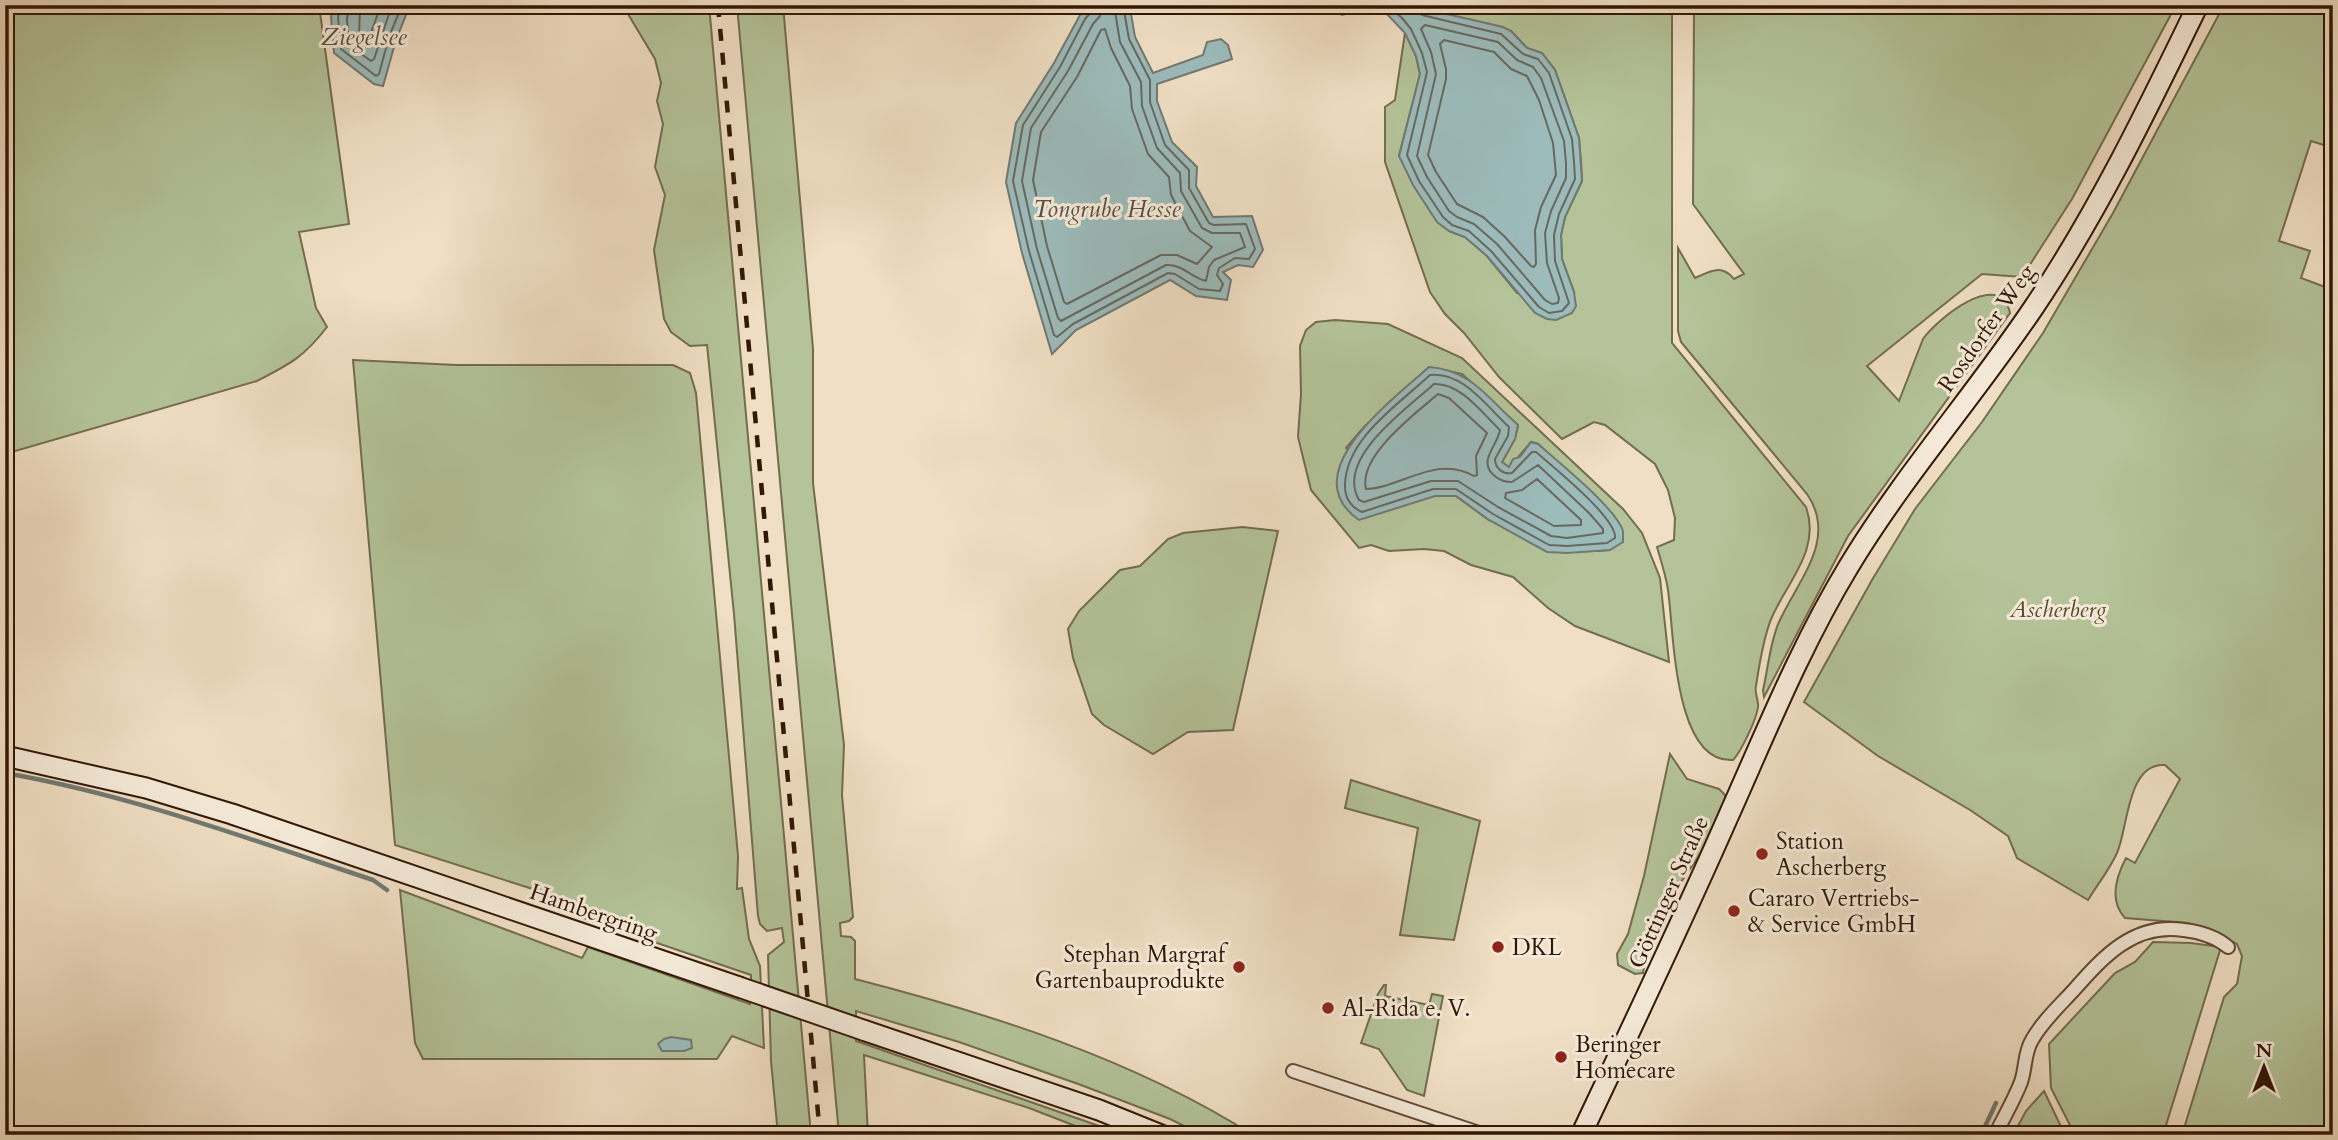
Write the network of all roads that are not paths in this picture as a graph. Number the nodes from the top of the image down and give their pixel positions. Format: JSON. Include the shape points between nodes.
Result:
{"nodes":[{"id":1,"x":2198,"y":5,"type":"edge"},
{"id":2,"x":1796,"y":668,"type":"joint"},
{"id":3,"x":5,"y":756,"type":"edge"},
{"id":4,"x":2228,"y":947,"type":"dead end"},
{"id":5,"x":1293,"y":1071,"type":"dead end"},
{"id":6,"x":1161,"y":1135,"type":"edge"},
{"id":7,"x":1485,"y":1135,"type":"edge"},
{"id":8,"x":1581,"y":1135,"type":"edge"},
{"id":9,"x":1995,"y":1135,"type":"edge"}],
"edges":[{"from":1,"to":2,"type":"main road","name":"Rosdorfer Weg","via":[[2083,229],[2034,307],[1879,519],[1824,610]]},
{"from":2,"to":8,"type":"main road","name":"Göttinger Straße"},
{"from":3,"to":6,"type":"main road","name":"Hambergring","bridge":true,"via":[[146,788],[232,814]]},
{"from":4,"to":9,"type":"street","via":[[2199,932],[2155,929],[2113,949],[2032,1039],[2021,1082]]},
{"from":5,"to":7,"type":"street"}]}
